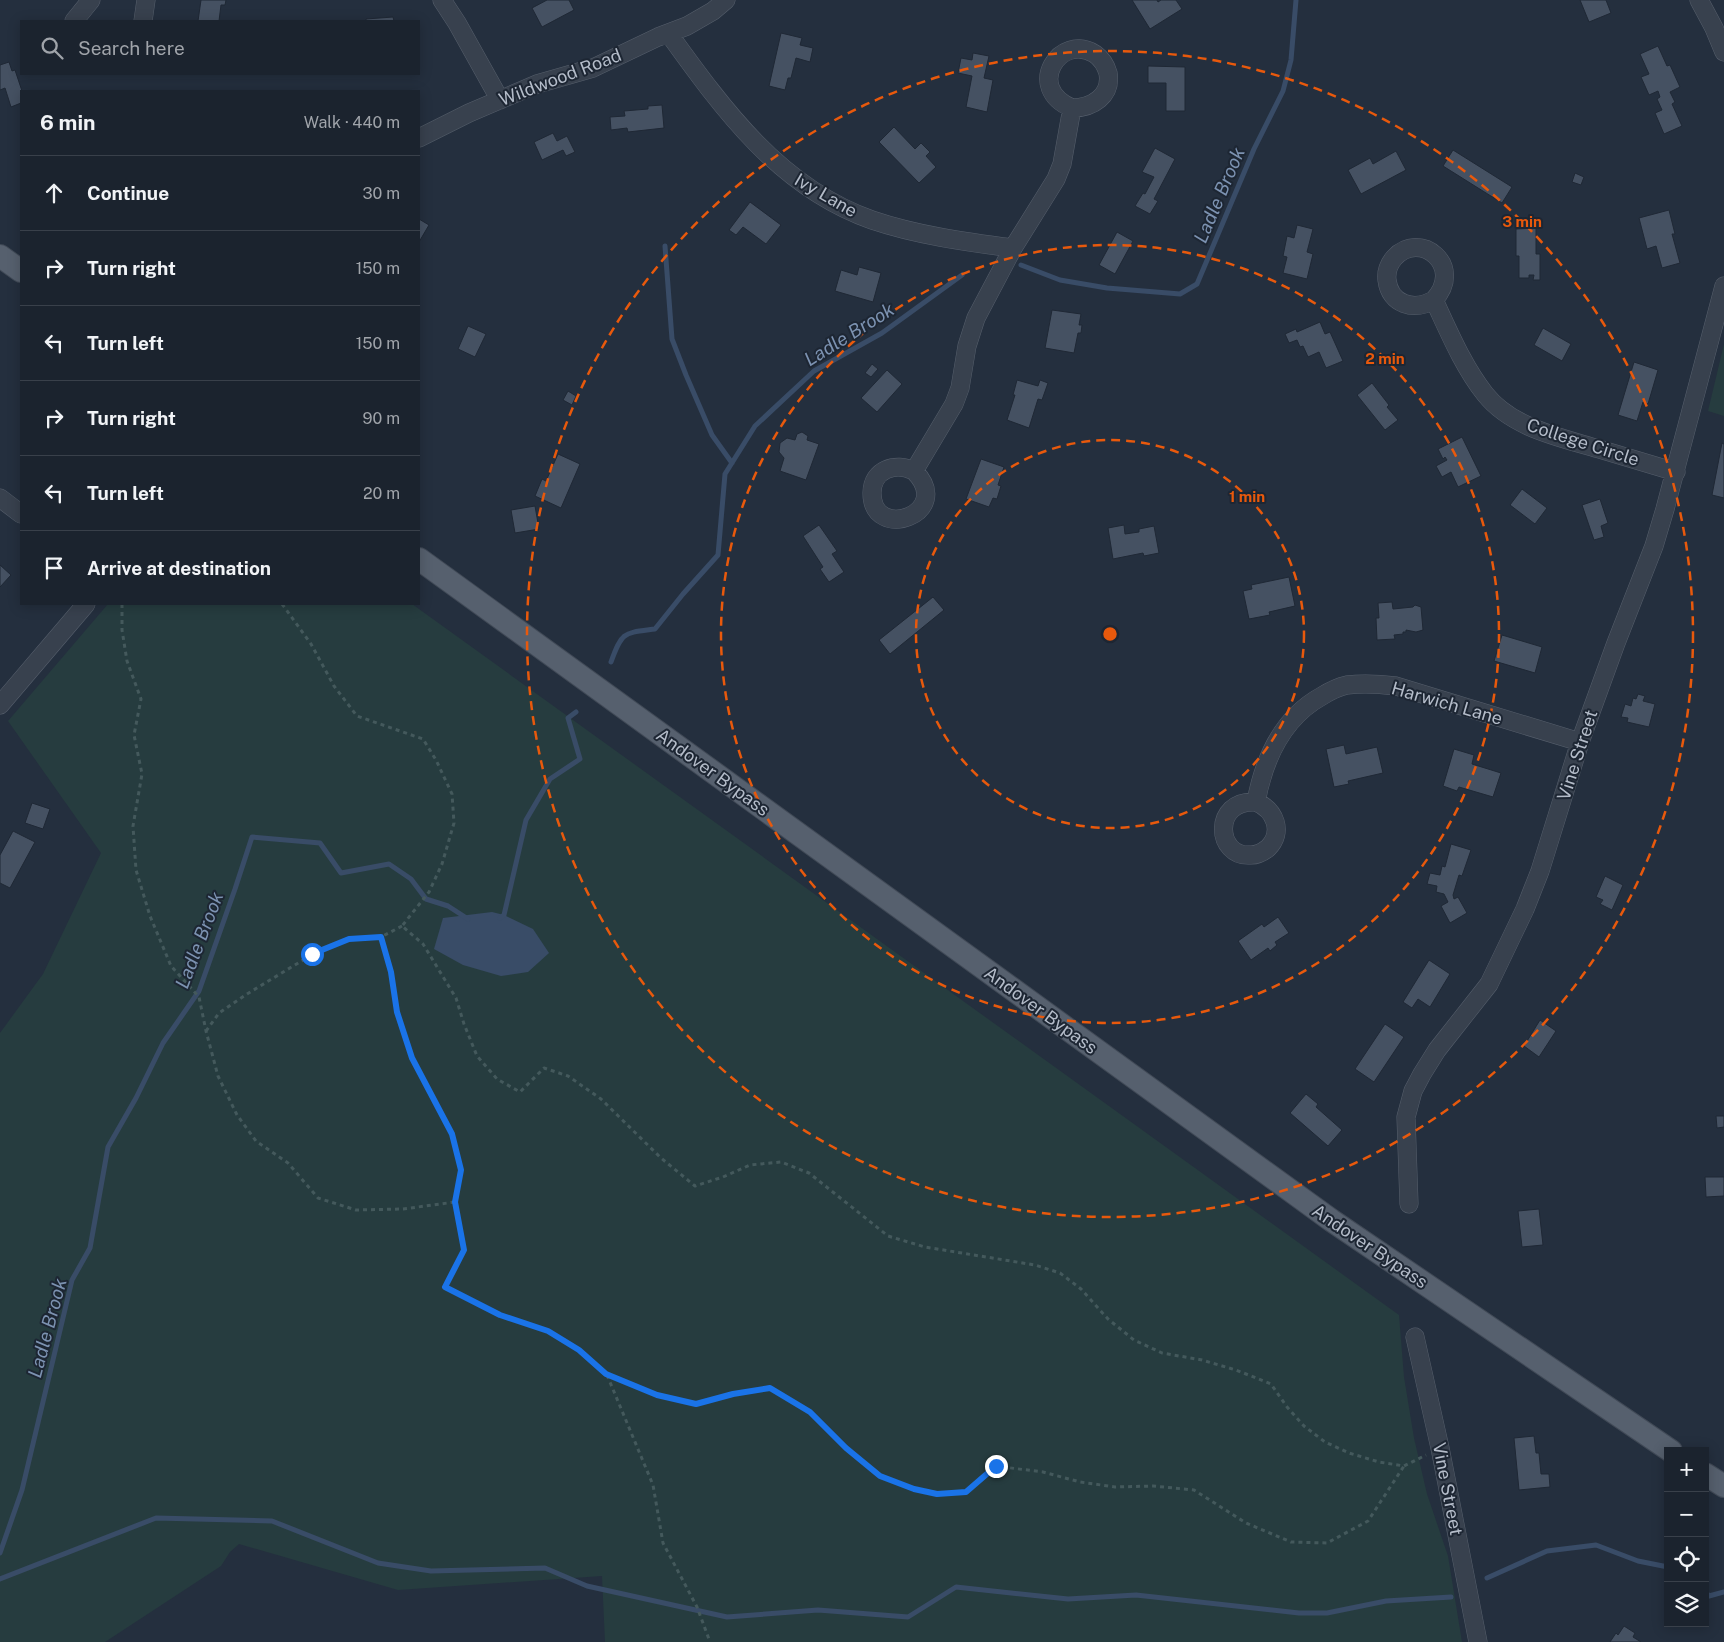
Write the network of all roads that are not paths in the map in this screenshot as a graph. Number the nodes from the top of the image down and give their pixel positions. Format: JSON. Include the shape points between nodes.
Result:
{"nodes":[{"id":1,"x":91,"y":0,"type":"edge"},
{"id":2,"x":146,"y":0,"type":"edge"},
{"id":3,"x":442,"y":0,"type":"edge"},
{"id":4,"x":726,"y":0,"type":"edge"},
{"id":5,"x":1698,"y":0,"type":"edge"},
{"id":6,"x":75,"y":20,"type":"edge"},
{"id":7,"x":143,"y":20,"type":"edge"},
{"id":8,"x":669,"y":34,"type":"junction"},
{"id":9,"x":1722,"y":41,"type":"edge"},
{"id":10,"x":500,"y":100,"type":"junction"},
{"id":11,"x":1072,"y":108,"type":"dead end"},
{"id":12,"x":420,"y":138,"type":"edge"},
{"id":13,"x":1013,"y":248,"type":"junction"},
{"id":14,"x":0,"y":256,"type":"edge"},
{"id":15,"x":20,"y":270,"type":"edge"},
{"id":16,"x":1724,"y":286,"type":"edge"},
{"id":17,"x":1434,"y":300,"type":"dead end"},
{"id":18,"x":914,"y":471,"type":"dead end"},
{"id":19,"x":1676,"y":472,"type":"junction"},
{"id":20,"x":0,"y":498,"type":"edge"},
{"id":21,"x":20,"y":513,"type":"edge"},
{"id":22,"x":420,"y":560,"type":"edge"},
{"id":23,"x":85,"y":605,"type":"edge"},
{"id":24,"x":0,"y":705,"type":"edge"},
{"id":25,"x":1580,"y":742,"type":"junction"},
{"id":26,"x":1256,"y":802,"type":"dead end"},
{"id":27,"x":1410,"y":1204,"type":"dead end"},
{"id":28,"x":1414,"y":1337,"type":"dead end"},
{"id":29,"x":1665,"y":1447,"type":"edge"},
{"id":30,"x":1709,"y":1477,"type":"edge"},
{"id":31,"x":1724,"y":1486,"type":"edge"},
{"id":32,"x":1478,"y":1642,"type":"edge"}],
"edges":[{"from":1,"to":6,"type":"street"},
{"from":2,"to":7,"type":"street"},
{"from":3,"to":10,"type":"street"},
{"from":4,"to":8,"type":"street","name":"Wildwood Road"},
{"from":5,"to":9,"type":"street"},
{"from":8,"to":10,"type":"street","name":"Wildwood Road","via":[[594,68],[537,84]]},
{"from":8,"to":13,"type":"street","name":"Ivy Lane","via":[[732,116],[773,160],[807,188],[872,220],[958,240]]},
{"from":10,"to":12,"type":"street","name":"Wildwood Road"},
{"from":11,"to":13,"type":"street","via":[[1062,164],[1056,179]]},
{"from":13,"to":18,"type":"street","via":[[976,318],[954,404]]},
{"from":14,"to":15,"type":"main road"},
{"from":16,"to":19,"type":"street","name":"Vine Street"},
{"from":17,"to":19,"type":"street","name":"College Circle","via":[[1475,381],[1513,418],[1549,434]]},
{"from":19,"to":25,"type":"street","name":"Vine Street","via":[[1654,546]]},
{"from":20,"to":21,"type":"street"},
{"from":22,"to":29,"type":"main road","name":"Andover Bypass","via":[[1330,1220]]},
{"from":23,"to":24,"type":"street"},
{"from":25,"to":26,"type":"street","name":"Harwich Lane","via":[[1396,686],[1345,686],[1314,700],[1288,723],[1271,753]]},
{"from":25,"to":27,"type":"street","name":"Vine Street","via":[[1540,871],[1503,957],[1489,984],[1437,1050],[1413,1091],[1406,1117]]},
{"from":28,"to":32,"type":"street","name":"Vine Street","via":[[1440,1448]]},
{"from":30,"to":31,"type":"main road"}]}
